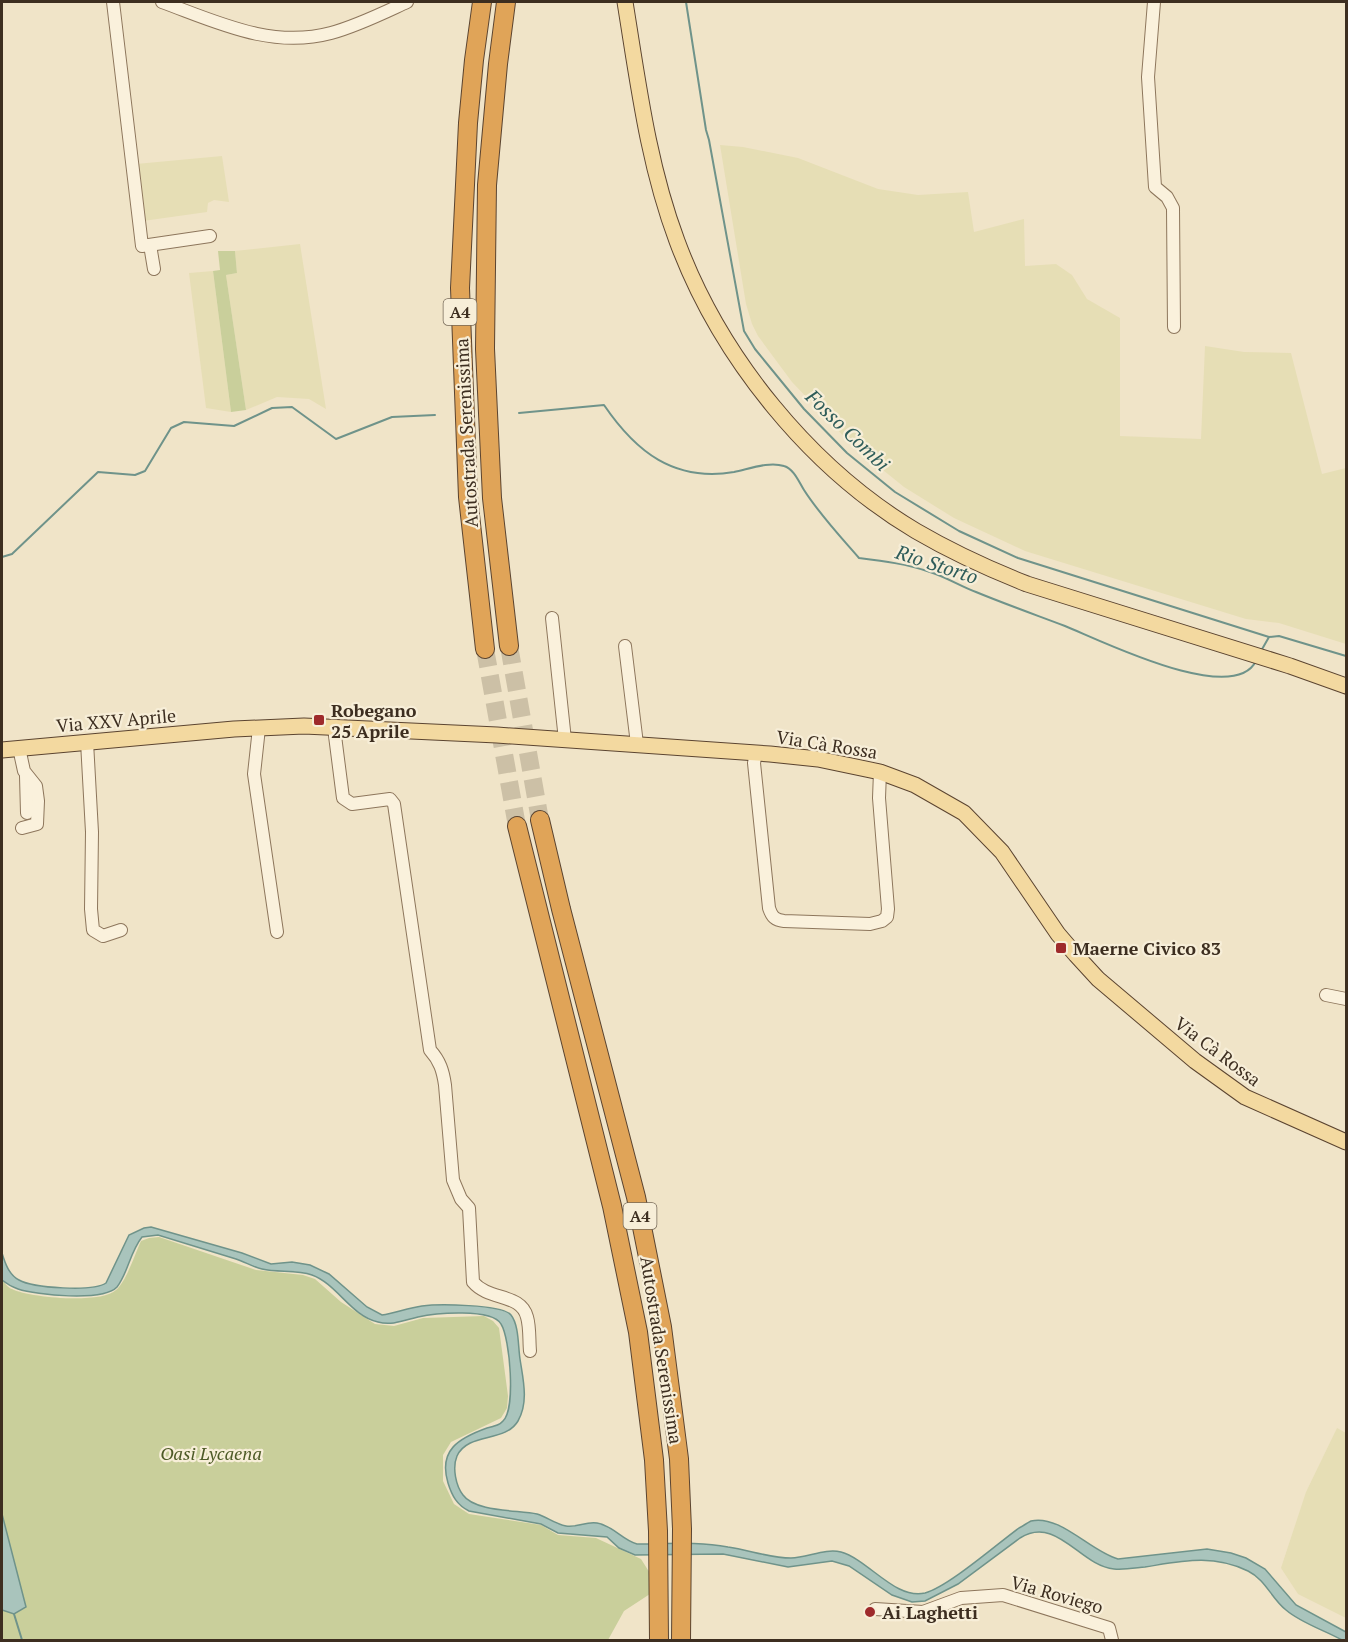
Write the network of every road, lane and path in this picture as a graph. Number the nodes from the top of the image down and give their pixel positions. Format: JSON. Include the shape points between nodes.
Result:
{"nodes":[{"id":1,"x":113,"y":2,"type":"edge"},
{"id":2,"x":162,"y":2,"type":"edge"},
{"id":3,"x":407,"y":2,"type":"edge"},
{"id":4,"x":482,"y":2,"type":"edge"},
{"id":5,"x":506,"y":2,"type":"edge"},
{"id":6,"x":625,"y":2,"type":"edge"},
{"id":7,"x":1154,"y":2,"type":"edge"},
{"id":8,"x":210,"y":236,"type":"dead end"},
{"id":9,"x":150,"y":245,"type":"junction"},
{"id":10,"x":154,"y":270,"type":"dead end"},
{"id":11,"x":1174,"y":327,"type":"dead end"},
{"id":12,"x":552,"y":618,"type":"dead end"},
{"id":13,"x":509,"y":646,"type":"tunnel mouth"},
{"id":14,"x":625,"y":646,"type":"dead end"},
{"id":15,"x":485,"y":648,"type":"tunnel mouth"},
{"id":16,"x":1347,"y":686,"type":"edge"},
{"id":17,"x":259,"y":728,"type":"junction"},
{"id":18,"x":334,"y":728,"type":"junction"},
{"id":19,"x":234,"y":729,"type":"joint"},
{"id":20,"x":565,"y":740,"type":"junction"},
{"id":21,"x":87,"y":742,"type":"junction"},
{"id":22,"x":637,"y":744,"type":"junction"},
{"id":23,"x":20,"y":748,"type":"junction"},
{"id":24,"x":2,"y":750,"type":"edge"},
{"id":25,"x":756,"y":753,"type":"junction"},
{"id":26,"x":880,"y":772,"type":"junction"},
{"id":27,"x":26,"y":776,"type":"junction"},
{"id":28,"x":27,"y":813,"type":"dead end"},
{"id":29,"x":540,"y":820,"type":"tunnel mouth"},
{"id":30,"x":517,"y":826,"type":"tunnel mouth"},
{"id":31,"x":22,"y":828,"type":"dead end"},
{"id":32,"x":121,"y":930,"type":"dead end"},
{"id":33,"x":277,"y":932,"type":"dead end"},
{"id":34,"x":1326,"y":994,"type":"dead end"},
{"id":35,"x":1347,"y":999,"type":"edge"},
{"id":36,"x":1347,"y":1142,"type":"edge"},
{"id":37,"x":530,"y":1351,"type":"dead end"},
{"id":38,"x":875,"y":1610,"type":"dead end"},
{"id":39,"x":659,"y":1641,"type":"edge"},
{"id":40,"x":681,"y":1641,"type":"edge"},
{"id":41,"x":1112,"y":1641,"type":"edge"}],
"edges":[{"from":1,"to":9,"type":"street","via":[[142,246]]},
{"from":2,"to":3,"type":"street","via":[[256,35],[302,38],[332,33]]},
{"from":4,"to":15,"type":"highway","name":"Autostrada Serenissima","number":"A4","via":[[468,123],[460,288],[468,496]]},
{"from":5,"to":13,"type":"highway","name":"Autostrada Serenissima","number":"A4","via":[[487,185],[485,317],[492,498]]},
{"from":6,"to":16,"type":"main road","via":[[646,132],[677,241],[727,341],[766,397],[801,437],[882,508],[960,555],[1027,584]]},
{"from":7,"to":11,"type":"street","via":[[1148,77],[1151,144],[1155,187],[1173,208]]},
{"from":8,"to":9,"type":"street"},
{"from":9,"to":10,"type":"street"},
{"from":12,"to":20,"type":"street"},
{"from":14,"to":22,"type":"street"},
{"from":17,"to":18,"type":"main road","name":"Via Cà Rossa"},
{"from":17,"to":19,"type":"main road","name":"Via Cà Rossa"},
{"from":17,"to":33,"type":"street","via":[[254,774]]},
{"from":18,"to":20,"type":"main road","name":"Via Cà Rossa"},
{"from":18,"to":37,"type":"street","via":[[343,798],[352,804],[390,799],[394,804],[430,1050],[443,1069],[453,1180],[469,1208],[473,1282],[488,1294],[514,1300],[522,1308],[527,1316]]},
{"from":19,"to":21,"type":"main road","name":"Via XXV Aprile"},
{"from":20,"to":22,"type":"main road","name":"Via Cà Rossa"},
{"from":21,"to":23,"type":"main road","name":"Via XXV Aprile"},
{"from":21,"to":32,"type":"street","via":[[93,930],[103,936]]},
{"from":22,"to":25,"type":"main road","name":"Via Cà Rossa"},
{"from":23,"to":24,"type":"main road","name":"Via XXV Aprile"},
{"from":23,"to":27,"type":"street"},
{"from":25,"to":26,"type":"main road","name":"Via Cà Rossa","via":[[818,759]]},
{"from":25,"to":26,"type":"street","via":[[769,908],[777,920],[870,924],[887,916]]},
{"from":26,"to":36,"type":"main road","name":"Via Cà Rossa","via":[[915,785],[964,813],[1002,852],[1076,955],[1188,1055],[1245,1097]]},
{"from":27,"to":28,"type":"street"},
{"from":27,"to":31,"type":"street","via":[[36,786],[37,824]]},
{"from":29,"to":40,"type":"highway","name":"Autostrada Serenissima","number":"A4","via":[[628,1166],[662,1326],[679,1460]]},
{"from":30,"to":39,"type":"highway","name":"Autostrada Serenissima","number":"A4","via":[[626,1268],[654,1460]]},
{"from":34,"to":35,"type":"street"},
{"from":38,"to":41,"type":"street","name":"Via Roviego","via":[[922,1612],[962,1598],[1003,1595],[1109,1628]]}]}
